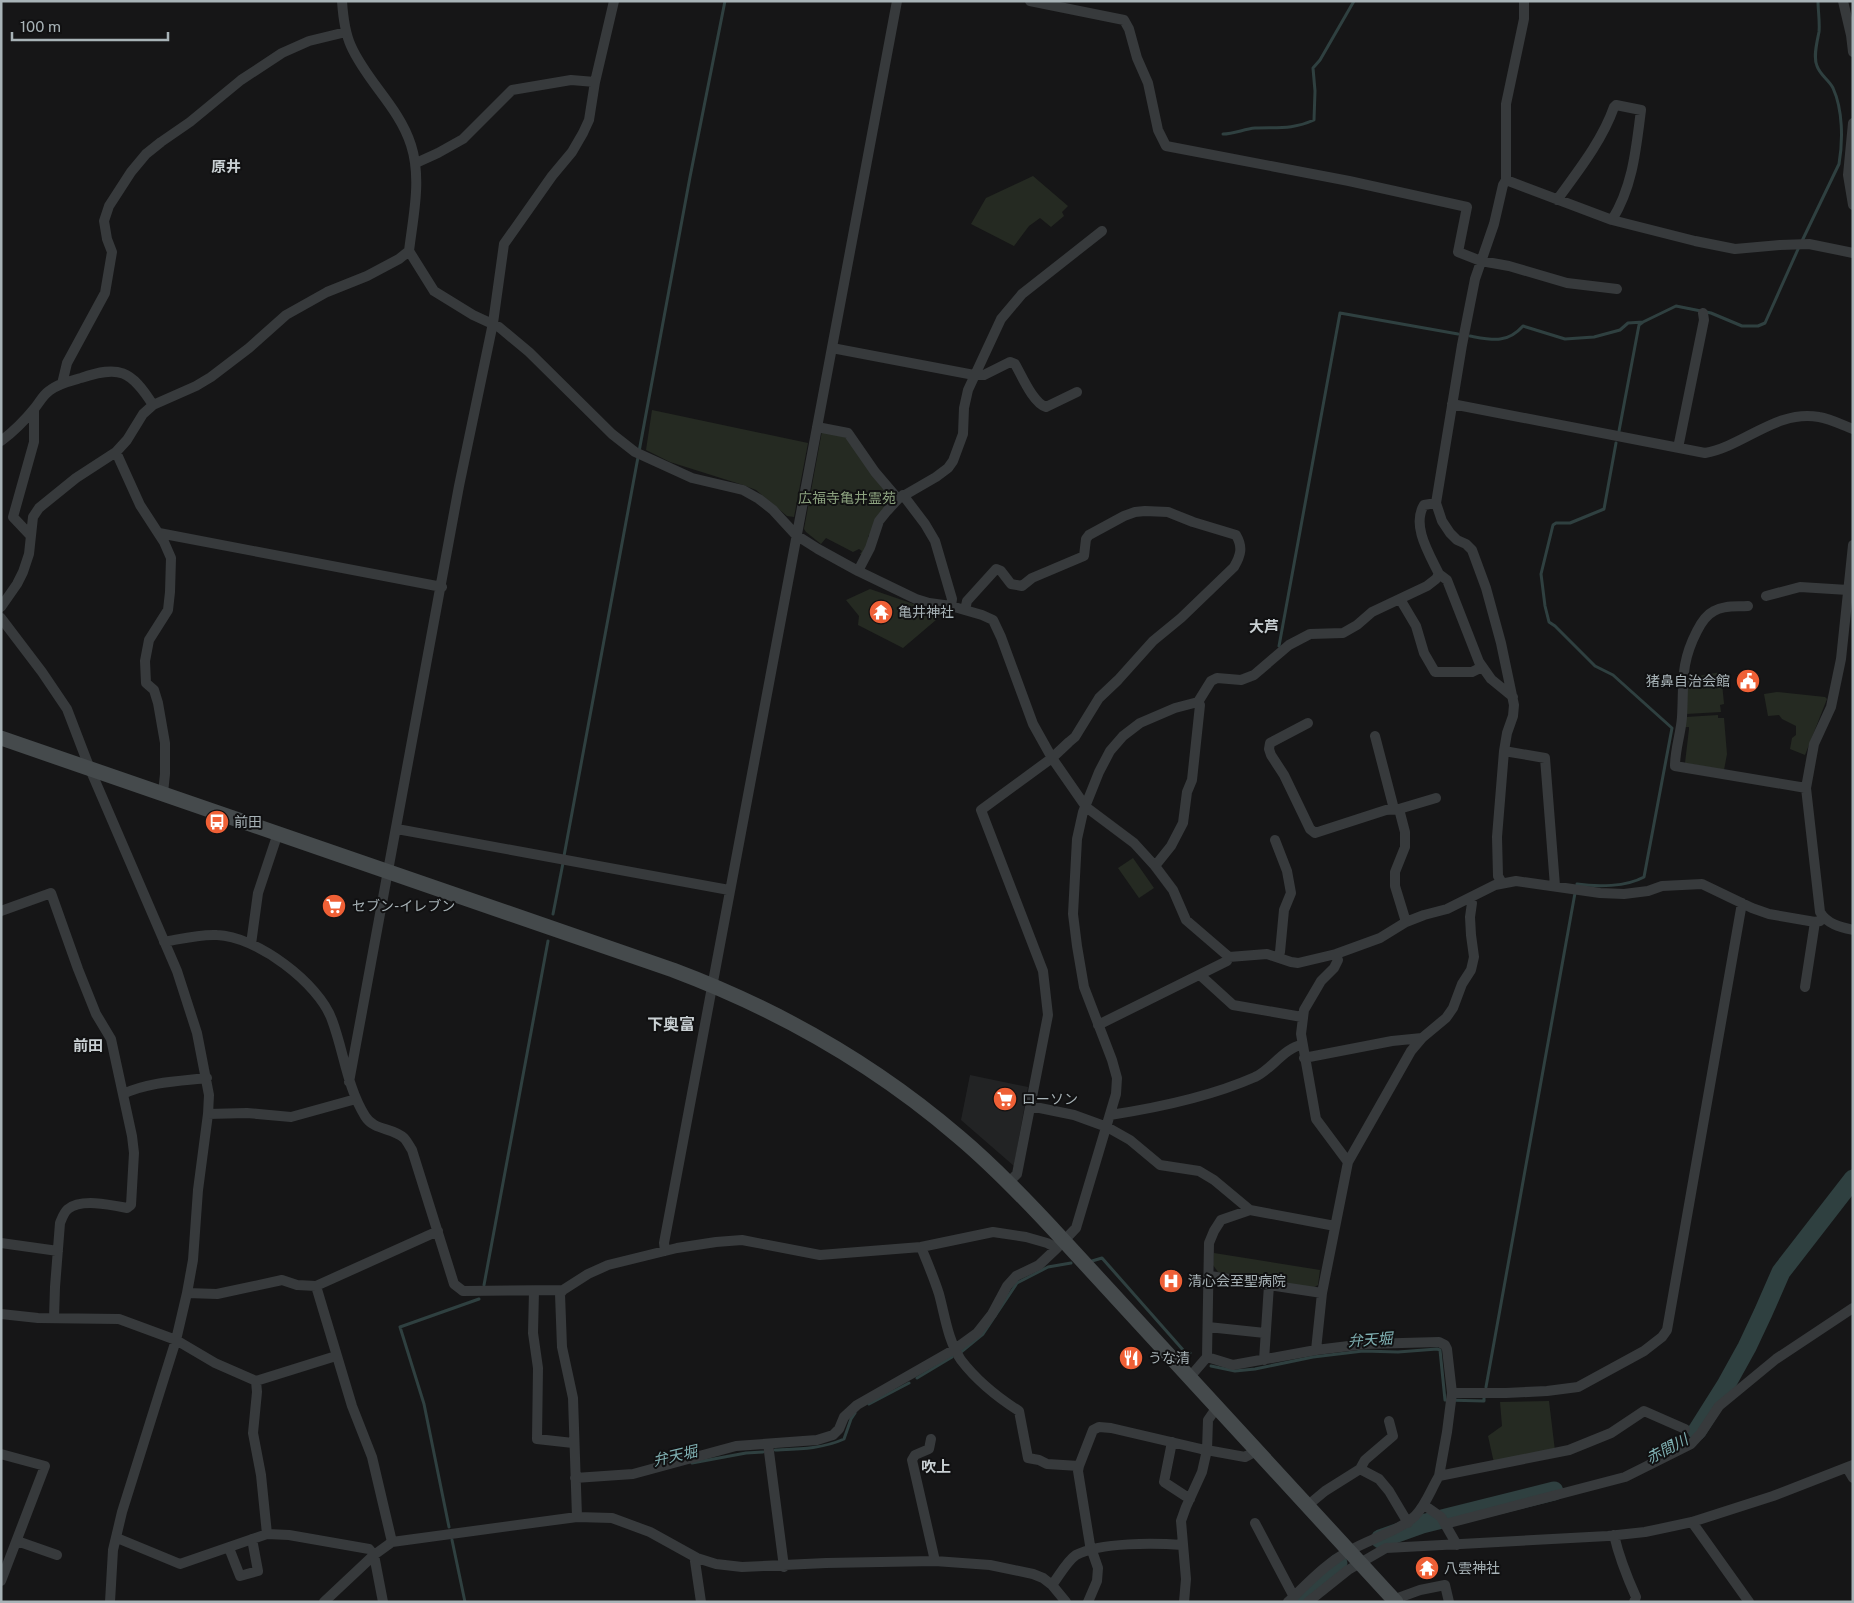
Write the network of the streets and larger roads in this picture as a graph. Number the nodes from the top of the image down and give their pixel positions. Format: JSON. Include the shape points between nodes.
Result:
{"nodes":[{"id":1,"x":342,"y":1,"type":"edge"},
{"id":2,"x":614,"y":1,"type":"edge"},
{"id":3,"x":897,"y":1,"type":"edge"},
{"id":4,"x":1030,"y":1,"type":"edge"},
{"id":5,"x":1524,"y":1,"type":"edge"},
{"id":6,"x":1843,"y":1,"type":"edge"},
{"id":7,"x":346,"y":32,"type":"junction"},
{"id":8,"x":1852,"y":35,"type":"edge"},
{"id":9,"x":1853,"y":52,"type":"edge"},
{"id":10,"x":595,"y":82,"type":"junction"},
{"id":11,"x":1853,"y":123,"type":"edge"},
{"id":12,"x":416,"y":163,"type":"junction"},
{"id":13,"x":1506,"y":180,"type":"junction"},
{"id":14,"x":1557,"y":200,"type":"junction"},
{"id":15,"x":1853,"y":206,"type":"edge"},
{"id":16,"x":1612,"y":220,"type":"junction"},
{"id":17,"x":1102,"y":231,"type":"dead end"},
{"id":18,"x":409,"y":251,"type":"junction"},
{"id":19,"x":1853,"y":253,"type":"edge"},
{"id":20,"x":1481,"y":260,"type":"junction"},
{"id":21,"x":1616,"y":289,"type":"dead end"},
{"id":22,"x":1703,"y":313,"type":"dead end"},
{"id":23,"x":493,"y":323,"type":"junction"},
{"id":24,"x":832,"y":348,"type":"junction"},
{"id":25,"x":974,"y":375,"type":"junction"},
{"id":26,"x":62,"y":384,"type":"junction"},
{"id":27,"x":1077,"y":392,"type":"dead end"},
{"id":28,"x":1452,"y":404,"type":"junction"},
{"id":29,"x":153,"y":405,"type":"junction"},
{"id":30,"x":34,"y":410,"type":"junction"},
{"id":31,"x":817,"y":427,"type":"junction"},
{"id":32,"x":1853,"y":429,"type":"edge"},
{"id":33,"x":1,"y":440,"type":"edge"},
{"id":34,"x":1678,"y":448,"type":"junction"},
{"id":35,"x":116,"y":452,"type":"junction"},
{"id":36,"x":900,"y":497,"type":"junction"},
{"id":37,"x":1436,"y":503,"type":"junction"},
{"id":38,"x":159,"y":533,"type":"junction"},
{"id":39,"x":30,"y":535,"type":"junction"},
{"id":40,"x":796,"y":535,"type":"junction"},
{"id":41,"x":1853,"y":545,"type":"edge"},
{"id":42,"x":858,"y":571,"type":"junction"},
{"id":43,"x":1439,"y":574,"type":"junction"},
{"id":44,"x":442,"y":586,"type":"junction"},
{"id":45,"x":1849,"y":592,"type":"edge"},
{"id":46,"x":1766,"y":596,"type":"dead end"},
{"id":47,"x":1400,"y":599,"type":"junction"},
{"id":48,"x":951,"y":606,"type":"junction"},
{"id":49,"x":1748,"y":606,"type":"dead end"},
{"id":50,"x":1,"y":607,"type":"edge"},
{"id":51,"x":965,"y":610,"type":"junction"},
{"id":52,"x":1,"y":618,"type":"edge"},
{"id":53,"x":1482,"y":667,"type":"junction"},
{"id":54,"x":1513,"y":697,"type":"junction"},
{"id":55,"x":1198,"y":702,"type":"junction"},
{"id":56,"x":1308,"y":723,"type":"dead end"},
{"id":57,"x":1375,"y":736,"type":"dead end"},
{"id":58,"x":1,"y":738,"type":"edge"},
{"id":59,"x":1504,"y":751,"type":"junction"},
{"id":60,"x":1052,"y":758,"type":"junction"},
{"id":61,"x":90,"y":769,"type":"junction"},
{"id":62,"x":1806,"y":788,"type":"junction"},
{"id":63,"x":163,"y":793,"type":"junction"},
{"id":64,"x":1436,"y":798,"type":"dead end"},
{"id":65,"x":1086,"y":807,"type":"junction"},
{"id":66,"x":1397,"y":809,"type":"junction"},
{"id":67,"x":397,"y":829,"type":"junction"},
{"id":68,"x":278,"y":833,"type":"junction"},
{"id":69,"x":1276,"y":840,"type":"dead end"},
{"id":70,"x":1156,"y":866,"type":"junction"},
{"id":71,"x":389,"y":872,"type":"junction"},
{"id":72,"x":1502,"y":883,"type":"junction"},
{"id":73,"x":1556,"y":886,"type":"junction"},
{"id":74,"x":729,"y":890,"type":"junction"},
{"id":75,"x":1470,"y":898,"type":"junction"},
{"id":76,"x":1742,"y":903,"type":"junction"},
{"id":77,"x":1,"y":912,"type":"edge"},
{"id":78,"x":1819,"y":920,"type":"junction"},
{"id":79,"x":1406,"y":922,"type":"junction"},
{"id":80,"x":1853,"y":930,"type":"edge"},
{"id":81,"x":164,"y":942,"type":"junction"},
{"id":82,"x":251,"y":944,"type":"junction"},
{"id":83,"x":1336,"y":954,"type":"junction"},
{"id":84,"x":1229,"y":957,"type":"junction"},
{"id":85,"x":1277,"y":958,"type":"junction"},
{"id":86,"x":1200,"y":975,"type":"junction"},
{"id":87,"x":712,"y":985,"type":"junction"},
{"id":88,"x":1805,"y":987,"type":"dead end"},
{"id":89,"x":1302,"y":1017,"type":"junction"},
{"id":90,"x":1098,"y":1024,"type":"junction"},
{"id":91,"x":1422,"y":1038,"type":"junction"},
{"id":92,"x":1302,"y":1045,"type":"junction"},
{"id":93,"x":1304,"y":1058,"type":"junction"},
{"id":94,"x":207,"y":1078,"type":"junction"},
{"id":95,"x":350,"y":1082,"type":"junction"},
{"id":96,"x":123,"y":1094,"type":"junction"},
{"id":97,"x":356,"y":1099,"type":"junction"},
{"id":98,"x":1030,"y":1106,"type":"junction"},
{"id":99,"x":208,"y":1114,"type":"junction"},
{"id":100,"x":1110,"y":1115,"type":"junction"},
{"id":101,"x":1107,"y":1127,"type":"junction"},
{"id":102,"x":1348,"y":1162,"type":"junction"},
{"id":103,"x":1008,"y":1183,"type":"junction"},
{"id":104,"x":1250,"y":1210,"type":"junction"},
{"id":105,"x":1335,"y":1226,"type":"junction"},
{"id":106,"x":438,"y":1231,"type":"junction"},
{"id":107,"x":1,"y":1243,"type":"edge"},
{"id":108,"x":1061,"y":1245,"type":"junction"},
{"id":109,"x":921,"y":1247,"type":"junction"},
{"id":110,"x":665,"y":1251,"type":"junction"},
{"id":111,"x":58,"y":1252,"type":"junction"},
{"id":112,"x":1210,"y":1276,"type":"junction"},
{"id":113,"x":1269,"y":1285,"type":"junction"},
{"id":114,"x":316,"y":1286,"type":"junction"},
{"id":115,"x":563,"y":1290,"type":"junction"},
{"id":116,"x":534,"y":1291,"type":"junction"},
{"id":117,"x":188,"y":1293,"type":"junction"},
{"id":118,"x":1322,"y":1293,"type":"junction"},
{"id":119,"x":1853,"y":1308,"type":"edge"},
{"id":120,"x":1,"y":1314,"type":"edge"},
{"id":121,"x":54,"y":1318,"type":"junction"},
{"id":122,"x":1208,"y":1327,"type":"junction"},
{"id":123,"x":1265,"y":1333,"type":"junction"},
{"id":124,"x":176,"y":1340,"type":"junction"},
{"id":125,"x":955,"y":1349,"type":"junction"},
{"id":126,"x":1316,"y":1350,"type":"junction"},
{"id":127,"x":336,"y":1356,"type":"junction"},
{"id":128,"x":1207,"y":1357,"type":"junction"},
{"id":129,"x":1264,"y":1360,"type":"junction"},
{"id":130,"x":1189,"y":1378,"type":"junction"},
{"id":131,"x":256,"y":1381,"type":"junction"},
{"id":132,"x":1451,"y":1398,"type":"junction"},
{"id":133,"x":1217,"y":1407,"type":"junction"},
{"id":134,"x":1389,"y":1421,"type":"dead end"},
{"id":135,"x":1685,"y":1429,"type":"dead end"},
{"id":136,"x":932,"y":1439,"type":"dead end"},
{"id":137,"x":1172,"y":1442,"type":"junction"},
{"id":138,"x":573,"y":1443,"type":"junction"},
{"id":139,"x":768,"y":1444,"type":"junction"},
{"id":140,"x":1207,"y":1450,"type":"junction"},
{"id":141,"x":1258,"y":1450,"type":"junction"},
{"id":142,"x":1,"y":1454,"type":"edge"},
{"id":143,"x":1078,"y":1466,"type":"junction"},
{"id":144,"x":1850,"y":1466,"type":"edge"},
{"id":145,"x":1360,"y":1470,"type":"junction"},
{"id":146,"x":1439,"y":1476,"type":"junction"},
{"id":147,"x":575,"y":1478,"type":"junction"},
{"id":148,"x":1853,"y":1478,"type":"edge"},
{"id":149,"x":1190,"y":1499,"type":"junction"},
{"id":150,"x":1424,"y":1505,"type":"junction"},
{"id":151,"x":1308,"y":1506,"type":"junction"},
{"id":152,"x":577,"y":1517,"type":"junction"},
{"id":153,"x":1443,"y":1521,"type":"junction"},
{"id":154,"x":1692,"y":1522,"type":"junction"},
{"id":155,"x":1408,"y":1523,"type":"junction"},
{"id":156,"x":1255,"y":1524,"type":"dead end"},
{"id":157,"x":267,"y":1534,"type":"junction"},
{"id":158,"x":1614,"y":1535,"type":"junction"},
{"id":159,"x":117,"y":1538,"type":"junction"},
{"id":160,"x":252,"y":1539,"type":"junction"},
{"id":161,"x":17,"y":1541,"type":"junction"},
{"id":162,"x":392,"y":1542,"type":"junction"},
{"id":163,"x":1183,"y":1545,"type":"junction"},
{"id":164,"x":1457,"y":1545,"type":"junction"},
{"id":165,"x":229,"y":1548,"type":"junction"},
{"id":166,"x":1091,"y":1550,"type":"junction"},
{"id":167,"x":1349,"y":1551,"type":"junction"},
{"id":168,"x":57,"y":1555,"type":"dead end"},
{"id":169,"x":374,"y":1555,"type":"junction"},
{"id":170,"x":697,"y":1558,"type":"junction"},
{"id":171,"x":934,"y":1561,"type":"junction"},
{"id":172,"x":1361,"y":1562,"type":"junction"},
{"id":173,"x":784,"y":1567,"type":"junction"},
{"id":174,"x":1,"y":1582,"type":"edge"},
{"id":175,"x":1052,"y":1585,"type":"junction"},
{"id":176,"x":1402,"y":1598,"type":"edge"},
{"id":177,"x":1291,"y":1599,"type":"edge"},
{"id":178,"x":110,"y":1602,"type":"edge"},
{"id":179,"x":324,"y":1602,"type":"edge"},
{"id":180,"x":383,"y":1602,"type":"edge"},
{"id":181,"x":701,"y":1602,"type":"edge"},
{"id":182,"x":1066,"y":1602,"type":"edge"},
{"id":183,"x":1088,"y":1602,"type":"edge"},
{"id":184,"x":1184,"y":1602,"type":"edge"},
{"id":185,"x":1308,"y":1602,"type":"edge"},
{"id":186,"x":1389,"y":1602,"type":"edge"},
{"id":187,"x":1449,"y":1602,"type":"edge"},
{"id":188,"x":1634,"y":1602,"type":"edge"},
{"id":189,"x":1749,"y":1602,"type":"edge"}],
"edges":[{"from":1,"to":7,"type":"street"},
{"from":2,"to":10,"type":"street"},
{"from":3,"to":24,"type":"street"},
{"from":4,"to":20,"type":"street","via":[[1124,20],[1148,84],[1158,130],[1166,146],[1349,181],[1467,208],[1458,252]]},
{"from":5,"to":13,"type":"street","via":[[1524,19],[1506,104]]},
{"from":6,"to":8,"type":"street"},
{"from":7,"to":12,"type":"street","via":[[351,47],[391,106],[410,143]]},
{"from":7,"to":26,"type":"street","via":[[309,41],[282,53],[241,80],[161,142],[131,172],[108,206],[104,221],[112,252],[105,292],[67,363]]},
{"from":8,"to":9,"type":"street"},
{"from":10,"to":12,"type":"street","via":[[571,80],[512,90],[463,139]]},
{"from":10,"to":23,"type":"street","via":[[589,120],[583,133],[504,244]]},
{"from":11,"to":15,"type":"street","via":[[1848,175]]},
{"from":12,"to":18,"type":"street"},
{"from":13,"to":14,"type":"street"},
{"from":13,"to":20,"type":"street"},
{"from":14,"to":16,"type":"street"},
{"from":14,"to":16,"type":"street","via":[[1601,135],[1614,107],[1641,110],[1635,159]]},
{"from":16,"to":19,"type":"street","via":[[1735,249],[1808,244]]},
{"from":17,"to":25,"type":"street","via":[[1012,304],[1001,318]]},
{"from":18,"to":23,"type":"street","via":[[434,291]]},
{"from":18,"to":29,"type":"street","via":[[367,276],[327,292],[286,315],[211,377]]},
{"from":20,"to":21,"type":"street","via":[[1567,283]]},
{"from":20,"to":28,"type":"street"},
{"from":22,"to":34,"type":"street"},
{"from":23,"to":40,"type":"street","via":[[529,352],[612,434],[639,454],[692,478],[743,490],[773,510]]},
{"from":23,"to":44,"type":"street"},
{"from":24,"to":25,"type":"street"},
{"from":24,"to":31,"type":"street"},
{"from":25,"to":27,"type":"street","via":[[984,375],[1004,363],[1015,364],[1041,406],[1046,407]]},
{"from":25,"to":36,"type":"street","via":[[966,399],[963,434],[953,461],[936,477]]},
{"from":26,"to":29,"type":"street","via":[[101,371],[121,372],[135,381]]},
{"from":26,"to":30,"type":"street","via":[[48,391]]},
{"from":28,"to":34,"type":"street"},
{"from":28,"to":37,"type":"street"},
{"from":29,"to":35,"type":"street"},
{"from":30,"to":33,"type":"street"},
{"from":30,"to":39,"type":"street","via":[[34,442],[13,517]]},
{"from":31,"to":36,"type":"street","via":[[848,433],[875,472]]},
{"from":31,"to":40,"type":"street"},
{"from":32,"to":34,"type":"street","via":[[1821,417],[1802,417],[1776,423],[1710,452]]},
{"from":35,"to":38,"type":"street","via":[[140,505]]},
{"from":35,"to":39,"type":"street","via":[[39,508],[33,517]]},
{"from":36,"to":42,"type":"street","via":[[879,521]]},
{"from":36,"to":48,"type":"street","via":[[925,524],[935,541],[952,599]]},
{"from":37,"to":43,"type":"street","via":[[1424,505],[1420,512],[1420,525],[1425,546]]},
{"from":37,"to":54,"type":"street","via":[[1450,532],[1472,550],[1488,597]]},
{"from":38,"to":44,"type":"street"},
{"from":38,"to":63,"type":"street","via":[[171,558],[170,592],[168,610],[148,640],[145,661],[146,682],[156,696],[165,743]]},
{"from":39,"to":50,"type":"street","via":[[29,554],[22,572]]},
{"from":40,"to":42,"type":"street"},
{"from":40,"to":74,"type":"street"},
{"from":41,"to":45,"type":"street"},
{"from":42,"to":48,"type":"street","via":[[916,599]]},
{"from":43,"to":47,"type":"street","via":[[1427,586]]},
{"from":43,"to":53,"type":"street","via":[[1447,580]]},
{"from":44,"to":67,"type":"street"},
{"from":45,"to":46,"type":"street","via":[[1800,587]]},
{"from":45,"to":62,"type":"street","via":[[1841,659],[1830,707],[1814,744]]},
{"from":47,"to":53,"type":"street","via":[[1436,672],[1472,672]]},
{"from":47,"to":55,"type":"street","via":[[1372,612],[1343,633],[1310,634],[1289,645],[1248,678],[1216,678]]},
{"from":48,"to":51,"type":"street"},
{"from":49,"to":62,"type":"street","via":[[1714,611],[1704,620],[1689,647],[1685,659],[1675,766]]},
{"from":51,"to":60,"type":"street","via":[[993,620],[1033,724]]},
{"from":51,"to":60,"type":"street","via":[[967,601],[996,568],[1011,584],[1022,586],[1032,578],[1084,556],[1089,535],[1135,512],[1168,512],[1236,536],[1241,549],[1234,567],[1138,656],[1099,698],[1074,737]]},
{"from":52,"to":61,"type":"street","via":[[67,709]]},
{"from":53,"to":54,"type":"street"},
{"from":54,"to":59,"type":"street","via":[[1513,716]]},
{"from":55,"to":65,"type":"street","via":[[1148,719],[1123,736],[1110,751]]},
{"from":55,"to":70,"type":"street","via":[[1192,780],[1183,823]]},
{"from":56,"to":66,"type":"street","via":[[1270,743],[1269,749],[1310,830],[1315,834]]},
{"from":57,"to":66,"type":"street"},
{"from":58,"to":61,"type":"street"},
{"from":59,"to":72,"type":"street","via":[[1497,836],[1498,876]]},
{"from":59,"to":73,"type":"street","via":[[1545,758]]},
{"from":60,"to":65,"type":"street"},
{"from":60,"to":98,"type":"street","via":[[981,810],[1043,971],[1048,1015]]},
{"from":61,"to":63,"type":"street"},
{"from":61,"to":81,"type":"street"},
{"from":62,"to":78,"type":"street"},
{"from":63,"to":68,"type":"street"},
{"from":64,"to":66,"type":"street"},
{"from":65,"to":70,"type":"street","via":[[1134,843]]},
{"from":65,"to":90,"type":"street","via":[[1077,839],[1073,914],[1084,987]]},
{"from":66,"to":79,"type":"street","via":[[1405,832],[1405,848],[1395,872],[1395,886]]},
{"from":67,"to":71,"type":"street"},
{"from":67,"to":74,"type":"street"},
{"from":68,"to":71,"type":"street"},
{"from":68,"to":82,"type":"street","via":[[258,893]]},
{"from":69,"to":85,"type":"street","via":[[1291,892],[1284,910]]},
{"from":70,"to":84,"type":"street","via":[[1173,890],[1186,920]]},
{"from":71,"to":87,"type":"street"},
{"from":71,"to":95,"type":"street"},
{"from":72,"to":73,"type":"street","via":[[1516,881]]},
{"from":72,"to":75,"type":"street"},
{"from":73,"to":76,"type":"street","via":[[1624,894],[1662,886],[1702,884]]},
{"from":74,"to":87,"type":"street"},
{"from":75,"to":79,"type":"street"},
{"from":75,"to":91,"type":"street","via":[[1474,957],[1471,970],[1446,1018]]},
{"from":76,"to":78,"type":"street","via":[[1770,914]]},
{"from":76,"to":132,"type":"street","via":[[1667,1330],[1644,1351],[1578,1387]]},
{"from":77,"to":96,"type":"street","via":[[51,892],[92,1005],[111,1039]]},
{"from":78,"to":80,"type":"street"},
{"from":78,"to":88,"type":"street"},
{"from":79,"to":83,"type":"street","via":[[1380,938]]},
{"from":81,"to":82,"type":"street","via":[[218,935]]},
{"from":81,"to":94,"type":"street","via":[[187,998]]},
{"from":82,"to":95,"type":"street","via":[[279,961],[322,1001],[331,1018]]},
{"from":83,"to":85,"type":"street","via":[[1298,963]]},
{"from":83,"to":89,"type":"street","via":[[1338,960],[1334,968],[1313,993]]},
{"from":84,"to":85,"type":"street","via":[[1267,954]]},
{"from":84,"to":86,"type":"street"},
{"from":86,"to":89,"type":"street","via":[[1233,1005]]},
{"from":86,"to":90,"type":"street"},
{"from":87,"to":103,"type":"street","via":[[782,1017],[868,1068],[960,1138]]},
{"from":87,"to":110,"type":"street"},
{"from":89,"to":92,"type":"street"},
{"from":90,"to":100,"type":"street","via":[[1117,1078]]},
{"from":91,"to":93,"type":"street"},
{"from":91,"to":102,"type":"street","via":[[1411,1051]]},
{"from":92,"to":93,"type":"street"},
{"from":92,"to":100,"type":"street","via":[[1253,1078],[1213,1092]]},
{"from":93,"to":102,"type":"street","via":[[1316,1119]]},
{"from":94,"to":96,"type":"street"},
{"from":94,"to":99,"type":"street"},
{"from":95,"to":97,"type":"street"},
{"from":96,"to":111,"type":"street","via":[[134,1153],[131,1205],[127,1208],[84,1204],[68,1209],[60,1223]]},
{"from":97,"to":99,"type":"street","via":[[291,1116]]},
{"from":97,"to":106,"type":"street","via":[[366,1119],[404,1138],[412,1150]]},
{"from":98,"to":101,"type":"street","via":[[1074,1115]]},
{"from":98,"to":103,"type":"street","via":[[1017,1174]]},
{"from":99,"to":117,"type":"street"},
{"from":100,"to":101,"type":"street"},
{"from":101,"to":104,"type":"street","via":[[1130,1140],[1160,1165],[1199,1171]]},
{"from":101,"to":108,"type":"street","via":[[1076,1228]]},
{"from":102,"to":105,"type":"street"},
{"from":103,"to":108,"type":"street"},
{"from":104,"to":105,"type":"street"},
{"from":104,"to":112,"type":"street","via":[[1221,1220],[1214,1231],[1209,1243]]},
{"from":105,"to":118,"type":"street"},
{"from":106,"to":114,"type":"street"},
{"from":106,"to":116,"type":"street","via":[[454,1284],[463,1291]]},
{"from":107,"to":111,"type":"street"},
{"from":108,"to":109,"type":"street","via":[[993,1232]]},
{"from":108,"to":125,"type":"street","via":[[1039,1265],[1016,1276],[977,1333]]},
{"from":108,"to":130,"type":"street"},
{"from":109,"to":110,"type":"street","via":[[820,1255],[742,1240]]},
{"from":109,"to":125,"type":"street"},
{"from":110,"to":115,"type":"street","via":[[608,1265]]},
{"from":111,"to":121,"type":"street"},
{"from":112,"to":113,"type":"street"},
{"from":112,"to":122,"type":"street"},
{"from":113,"to":118,"type":"street"},
{"from":113,"to":123,"type":"street"},
{"from":114,"to":117,"type":"street","via":[[282,1280],[217,1294]]},
{"from":114,"to":127,"type":"street"},
{"from":115,"to":116,"type":"street"},
{"from":115,"to":138,"type":"street","via":[[560,1294],[562,1347],[573,1398]]},
{"from":116,"to":138,"type":"street","via":[[537,1439]]},
{"from":117,"to":124,"type":"street"},
{"from":118,"to":126,"type":"street"},
{"from":119,"to":153,"type":"street","via":[[1776,1359],[1719,1406],[1691,1444],[1625,1477]]},
{"from":120,"to":121,"type":"street"},
{"from":121,"to":124,"type":"street","via":[[119,1319]]},
{"from":122,"to":123,"type":"street"},
{"from":122,"to":128,"type":"street"},
{"from":123,"to":129,"type":"street"},
{"from":124,"to":131,"type":"street"},
{"from":124,"to":159,"type":"street","via":[[122,1512]]},
{"from":125,"to":139,"type":"street","via":[[857,1405],[833,1435],[817,1440]]},
{"from":125,"to":143,"type":"street","via":[[976,1377],[1019,1411],[1028,1458],[1047,1464]]},
{"from":126,"to":129,"type":"street"},
{"from":126,"to":132,"type":"street","via":[[1365,1344],[1439,1342],[1447,1348]]},
{"from":127,"to":131,"type":"street"},
{"from":127,"to":162,"type":"street","via":[[372,1457]]},
{"from":128,"to":129,"type":"street","via":[[1233,1365]]},
{"from":128,"to":130,"type":"street"},
{"from":130,"to":133,"type":"street"},
{"from":131,"to":157,"type":"street","via":[[253,1433]]},
{"from":132,"to":146,"type":"street"},
{"from":133,"to":140,"type":"street","via":[[1208,1420]]},
{"from":133,"to":141,"type":"street"},
{"from":134,"to":145,"type":"street","via":[[1393,1436],[1365,1460]]},
{"from":135,"to":146,"type":"street","via":[[1644,1411],[1611,1433],[1569,1450]]},
{"from":136,"to":171,"type":"street","via":[[929,1449],[914,1455],[912,1460]]},
{"from":137,"to":140,"type":"street"},
{"from":137,"to":143,"type":"street","via":[[1099,1427],[1091,1434]]},
{"from":137,"to":149,"type":"street","via":[[1164,1482]]},
{"from":138,"to":147,"type":"street"},
{"from":139,"to":147,"type":"street","via":[[736,1446],[632,1474]]},
{"from":139,"to":173,"type":"street"},
{"from":140,"to":141,"type":"street","via":[[1245,1458]]},
{"from":140,"to":149,"type":"street"},
{"from":141,"to":151,"type":"street"},
{"from":142,"to":161,"type":"street","via":[[44,1466]]},
{"from":143,"to":166,"type":"street"},
{"from":144,"to":148,"type":"street"},
{"from":144,"to":154,"type":"street","via":[[1773,1496]]},
{"from":145,"to":151,"type":"street","via":[[1325,1491]]},
{"from":145,"to":155,"type":"street","via":[[1379,1479]]},
{"from":146,"to":150,"type":"street"},
{"from":147,"to":152,"type":"street"},
{"from":149,"to":163,"type":"street","via":[[1181,1521]]},
{"from":150,"to":153,"type":"street"},
{"from":150,"to":155,"type":"street"},
{"from":151,"to":167,"type":"street"},
{"from":152,"to":162,"type":"street"},
{"from":152,"to":170,"type":"street","via":[[612,1518],[650,1532]]},
{"from":153,"to":164,"type":"street"},
{"from":154,"to":158,"type":"street"},
{"from":154,"to":189,"type":"street"},
{"from":155,"to":167,"type":"street"},
{"from":156,"to":177,"type":"street"},
{"from":157,"to":160,"type":"street"},
{"from":157,"to":169,"type":"street","via":[[369,1549]]},
{"from":158,"to":164,"type":"street"},
{"from":158,"to":188,"type":"street","via":[[1636,1598]]},
{"from":159,"to":165,"type":"street","via":[[180,1564]]},
{"from":159,"to":178,"type":"street","via":[[112,1558]]},
{"from":160,"to":165,"type":"street"},
{"from":160,"to":165,"type":"street","via":[[258,1571],[240,1576]]},
{"from":161,"to":168,"type":"street"},
{"from":161,"to":174,"type":"street"},
{"from":162,"to":169,"type":"street"},
{"from":163,"to":166,"type":"street","via":[[1150,1543]]},
{"from":163,"to":184,"type":"street"},
{"from":164,"to":172,"type":"street","via":[[1386,1548]]},
{"from":166,"to":175,"type":"street","via":[[1074,1556]]},
{"from":166,"to":183,"type":"street","via":[[1098,1568],[1097,1581]]},
{"from":167,"to":172,"type":"street"},
{"from":167,"to":177,"type":"street"},
{"from":169,"to":179,"type":"street"},
{"from":169,"to":180,"type":"street"},
{"from":170,"to":173,"type":"street","via":[[742,1568]]},
{"from":170,"to":181,"type":"street"},
{"from":171,"to":173,"type":"street"},
{"from":171,"to":175,"type":"street","via":[[1019,1570]]},
{"from":172,"to":176,"type":"street"},
{"from":172,"to":185,"type":"street"},
{"from":175,"to":182,"type":"street"},
{"from":176,"to":186,"type":"street"},
{"from":176,"to":187,"type":"street","via":[[1445,1585]]}]}
